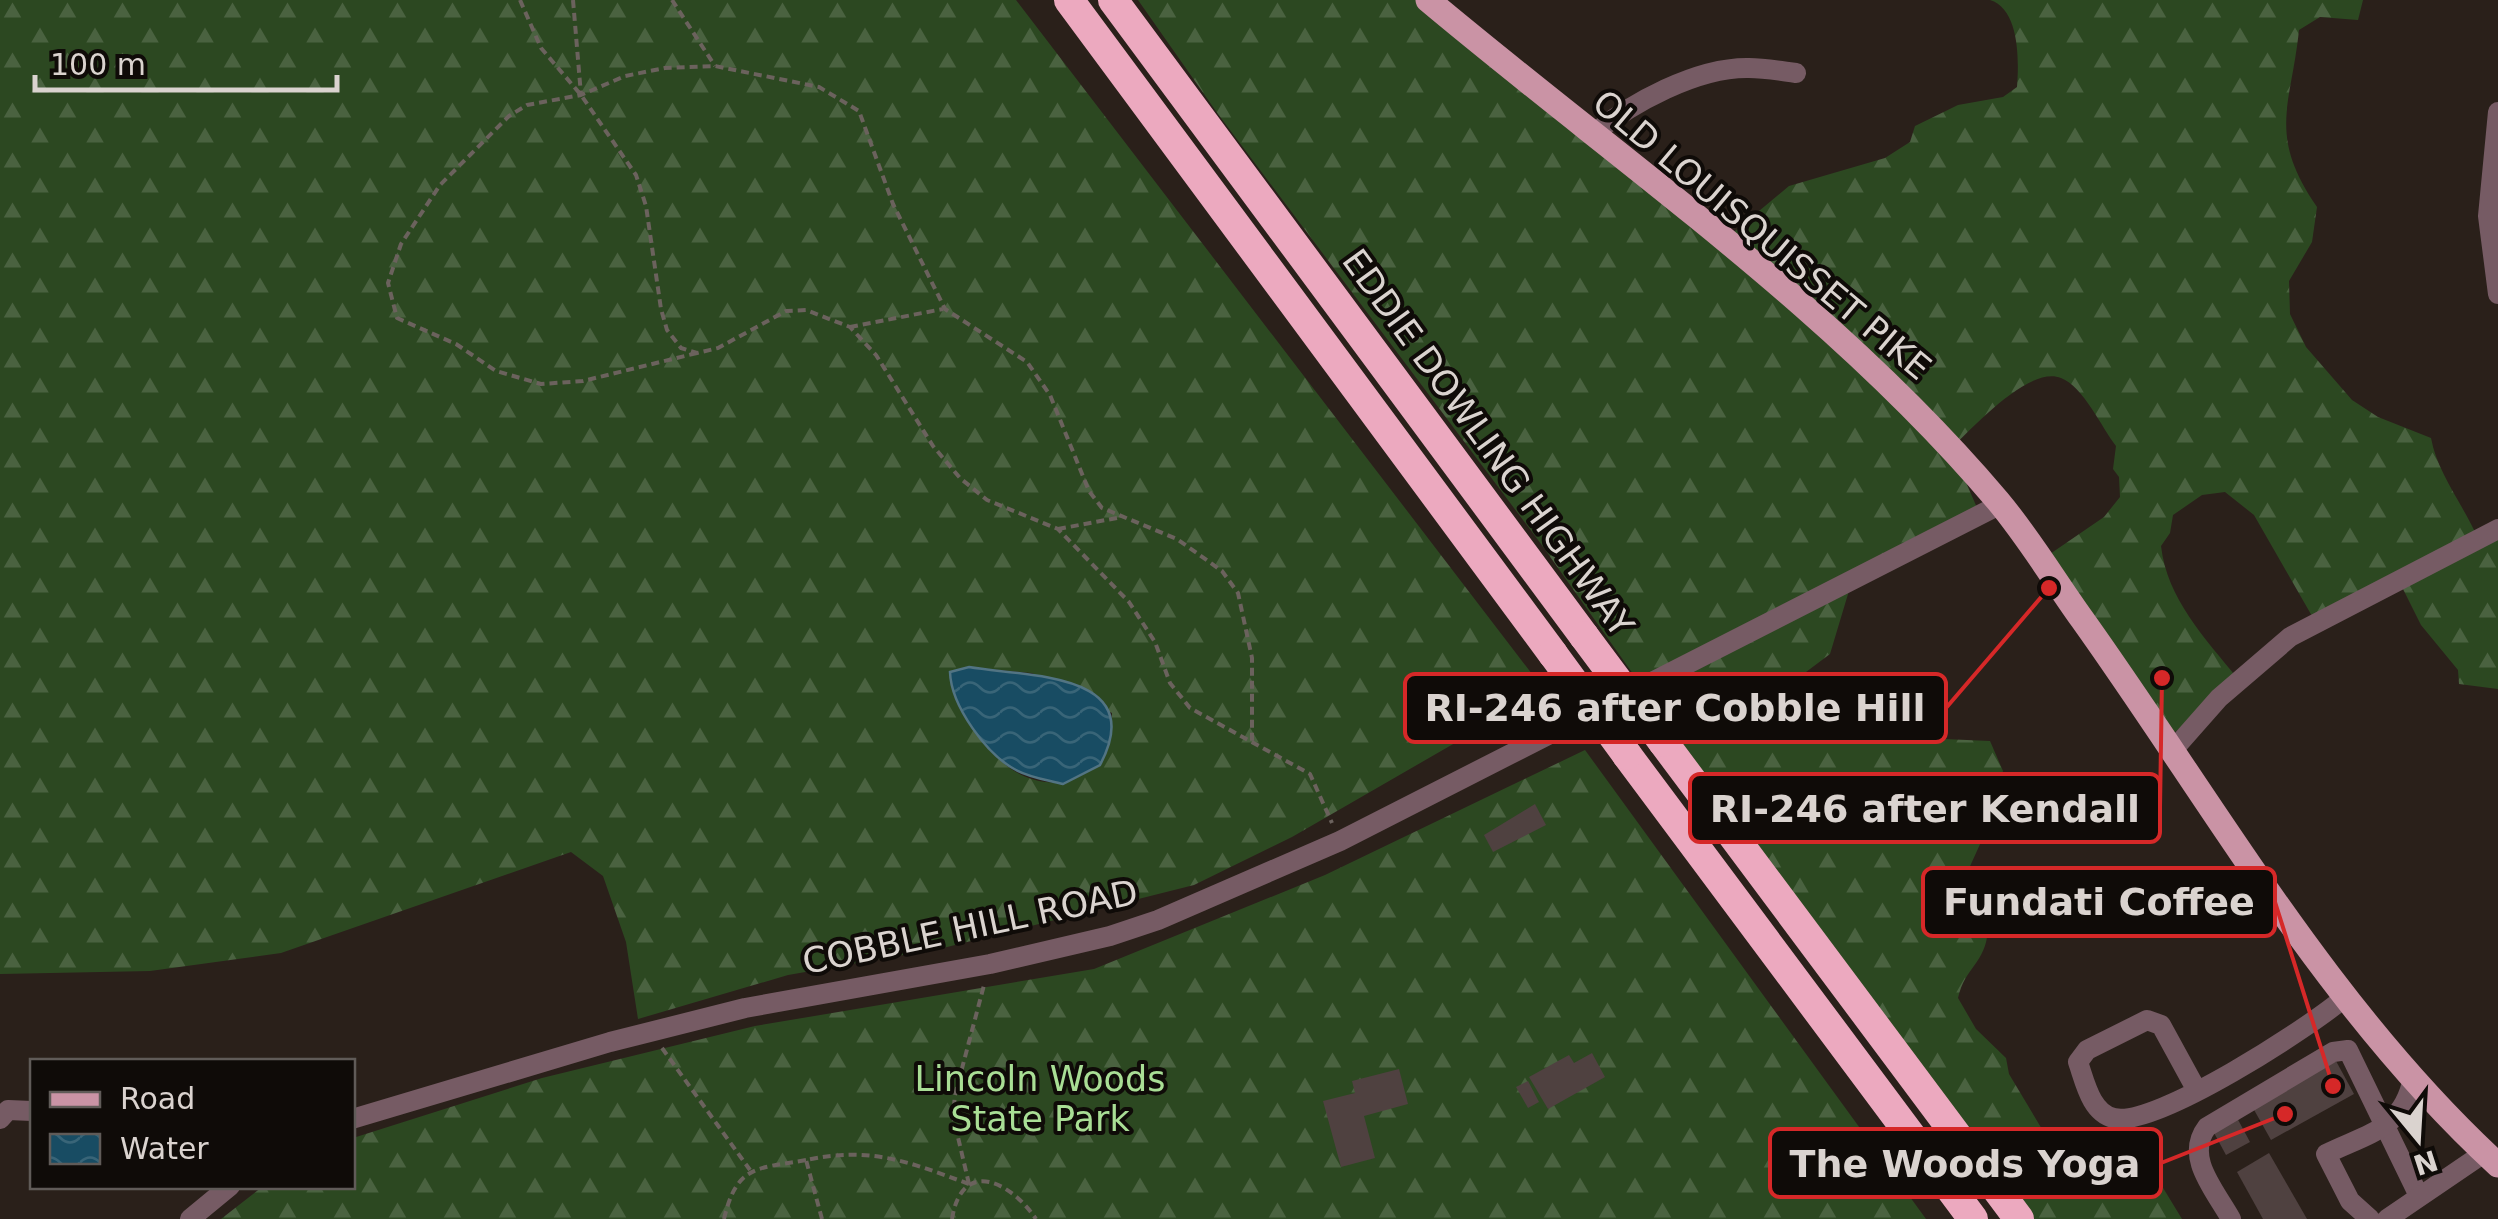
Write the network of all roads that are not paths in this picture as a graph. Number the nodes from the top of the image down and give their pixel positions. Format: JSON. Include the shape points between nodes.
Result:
{"nodes":[{"id":1,"x":1069,"y":0,"type":"edge"},
{"id":2,"x":1113,"y":0,"type":"edge"},
{"id":3,"x":1428,"y":0,"type":"edge"},
{"id":4,"x":1796,"y":73,"type":"dead end"},
{"id":5,"x":2498,"y":112,"type":"edge"},
{"id":6,"x":1592,"y":136,"type":"junction"},
{"id":7,"x":2498,"y":294,"type":"edge"},
{"id":8,"x":2001,"y":504,"type":"junction"},
{"id":9,"x":2498,"y":529,"type":"edge"},
{"id":10,"x":2174,"y":749,"type":"junction"},
{"id":11,"x":2346,"y":997,"type":"junction"},
{"id":12,"x":2413,"y":1078,"type":"junction"},
{"id":13,"x":2196,"y":1089,"type":"junction"},
{"id":14,"x":30,"y":1111,"type":"edge"},
{"id":15,"x":355,"y":1118,"type":"edge"},
{"id":16,"x":0,"y":1119,"type":"edge"},
{"id":17,"x":2386,"y":1125,"type":"junction"},
{"id":18,"x":2491,"y":1159,"type":"edge"},
{"id":19,"x":226,"y":1189,"type":"edge"},
{"id":20,"x":2418,"y":1194,"type":"junction"},
{"id":21,"x":2394,"y":1217,"type":"edge"},
{"id":22,"x":190,"y":1219,"type":"edge"},
{"id":23,"x":1973,"y":1219,"type":"edge"},
{"id":24,"x":2019,"y":1219,"type":"edge"},
{"id":25,"x":2232,"y":1219,"type":"edge"},
{"id":26,"x":2370,"y":1219,"type":"edge"}],
"edges":[{"from":1,"to":23,"type":"highway","name":"EDDIE DOWLING HIGHWAY","bridge":true},
{"from":2,"to":24,"type":"highway","name":"EDDIE DOWLING HIGHWAY","bridge":true},
{"from":3,"to":6,"type":"main road","name":"OLD LOUISQUISSET PIKE"},
{"from":4,"to":6,"type":"street","via":[[1746,67],[1706,75],[1614,117]]},
{"from":5,"to":7,"type":"street","via":[[2488,216]]},
{"from":6,"to":8,"type":"main road","name":"OLD LOUISQUISSET PIKE","via":[[1867,362]]},
{"from":8,"to":10,"type":"main road","name":"OLD LOUISQUISSET PIKE"},
{"from":8,"to":15,"type":"street","name":"COBBLE HILL ROAD","via":[[1340,841],[1158,920],[990,964],[745,1008]]},
{"from":9,"to":10,"type":"street","via":[[2290,637],[2219,698]]},
{"from":10,"to":11,"type":"main road","name":"OLD LOUISQUISSET PIKE"},
{"from":11,"to":12,"type":"main road","name":"OLD LOUISQUISSET PIKE"},
{"from":11,"to":13,"type":"street","via":[[2272,1052]]},
{"from":12,"to":17,"type":"street","via":[[2407,1107]]},
{"from":12,"to":18,"type":"main road","name":"OLD LOUISQUISSET PIKE"},
{"from":13,"to":13,"type":"street","via":[[2133,1119],[2112,1118],[2094,1104],[2078,1062],[2087,1050],[2147,1020],[2161,1026]]},
{"from":14,"to":16,"type":"street","via":[[8,1110]]},
{"from":17,"to":20,"type":"street"},
{"from":17,"to":25,"type":"street","via":[[2348,1050],[2333,1052],[2207,1127],[2196,1141],[2197,1158]]},
{"from":17,"to":26,"type":"street","via":[[2326,1154],[2350,1201]]},
{"from":18,"to":20,"type":"street"},
{"from":19,"to":22,"type":"street"},
{"from":20,"to":21,"type":"street"}]}
